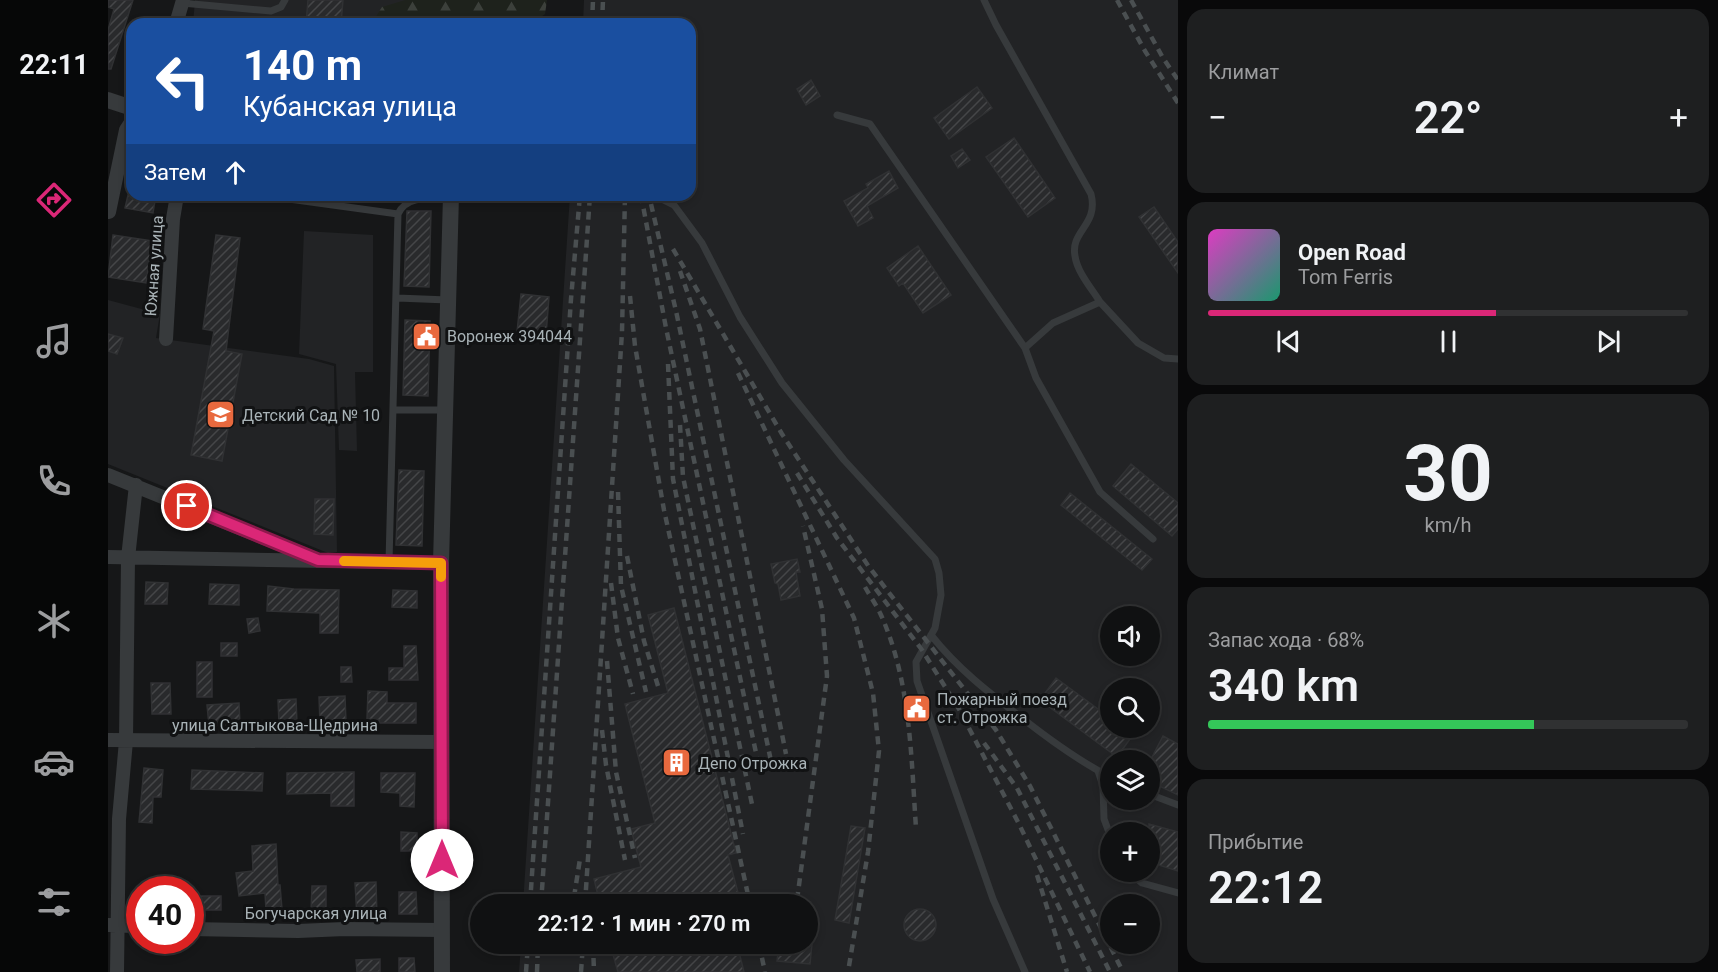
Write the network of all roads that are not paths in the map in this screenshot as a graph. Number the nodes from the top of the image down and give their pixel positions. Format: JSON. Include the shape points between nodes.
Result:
{"nodes":[{"id":1,"x":285,"y":0,"type":"edge"},
{"id":2,"x":984,"y":0,"type":"edge"},
{"id":3,"x":183,"y":1,"type":"edge"},
{"id":4,"x":178,"y":18,"type":"edge"},
{"id":5,"x":108,"y":100,"type":"edge"},
{"id":6,"x":126,"y":106,"type":"edge"},
{"id":7,"x":837,"y":115,"type":"dead end"},
{"id":8,"x":126,"y":130,"type":"edge"},
{"id":9,"x":176,"y":201,"type":"edge"},
{"id":10,"x":304,"y":201,"type":"edge"},
{"id":11,"x":410,"y":201,"type":"edge"},
{"id":12,"x":451,"y":201,"type":"edge"},
{"id":13,"x":666,"y":201,"type":"edge"},
{"id":14,"x":109,"y":212,"type":"edge"},
{"id":15,"x":398,"y":214,"type":"junction"},
{"id":16,"x":397,"y":298,"type":"junction"},
{"id":17,"x":448,"y":300,"type":"junction"},
{"id":18,"x":1100,"y":303,"type":"junction"},
{"id":19,"x":166,"y":339,"type":"dead end"},
{"id":20,"x":1025,"y":348,"type":"junction"},
{"id":21,"x":1178,"y":359,"type":"edge"},
{"id":22,"x":393,"y":410,"type":"junction"},
{"id":23,"x":445,"y":411,"type":"junction"},
{"id":24,"x":108,"y":475,"type":"edge"},
{"id":25,"x":136,"y":485,"type":"junction"},
{"id":26,"x":1153,"y":539,"type":"dead end"},
{"id":27,"x":108,"y":557,"type":"edge"},
{"id":28,"x":128,"y":558,"type":"junction"},
{"id":29,"x":318,"y":560,"type":"junction"},
{"id":30,"x":389,"y":562,"type":"junction"},
{"id":31,"x":441,"y":563,"type":"junction"},
{"id":32,"x":931,"y":635,"type":"junction"},
{"id":33,"x":108,"y":740,"type":"edge"},
{"id":34,"x":126,"y":741,"type":"junction"},
{"id":35,"x":442,"y":742,"type":"junction"},
{"id":36,"x":1098,"y":771,"type":"joint"},
{"id":37,"x":1160,"y":798,"type":"edge"},
{"id":38,"x":1178,"y":805,"type":"edge"},
{"id":39,"x":1105,"y":822,"type":"edge"},
{"id":40,"x":1141,"y":882,"type":"edge"},
{"id":41,"x":1178,"y":893,"type":"edge"},
{"id":42,"x":114,"y":925,"type":"edge"},
{"id":43,"x":204,"y":929,"type":"edge"},
{"id":44,"x":442,"y":930,"type":"junction"},
{"id":45,"x":117,"y":972,"type":"edge"},
{"id":46,"x":442,"y":972,"type":"edge"},
{"id":47,"x":1025,"y":972,"type":"edge"}],
"edges":[{"from":1,"to":3,"type":"lane","via":[[281,8],[271,11]]},
{"from":2,"to":18,"type":"lane","via":[[1091,194],[1092,216],[1078,237],[1074,254]]},
{"from":3,"to":4,"type":"street"},
{"from":5,"to":6,"type":"street"},
{"from":7,"to":20,"type":"lane","via":[[870,124]]},
{"from":8,"to":14,"type":"street"},
{"from":9,"to":19,"type":"street","name":"Южная улица"},
{"from":10,"to":15,"type":"lane"},
{"from":11,"to":15,"type":"lane"},
{"from":12,"to":17,"type":"street"},
{"from":13,"to":32,"type":"lane","via":[[674,205],[702,243],[740,318],[782,383],[844,460],[935,559],[941,595]]},
{"from":15,"to":16,"type":"lane"},
{"from":16,"to":17,"type":"lane"},
{"from":16,"to":22,"type":"lane"},
{"from":17,"to":23,"type":"street"},
{"from":18,"to":20,"type":"lane","via":[[1053,323]]},
{"from":18,"to":21,"type":"lane","via":[[1138,344],[1164,358]]},
{"from":20,"to":26,"type":"lane","via":[[1036,378],[1100,492]]},
{"from":22,"to":23,"type":"lane"},
{"from":22,"to":30,"type":"lane"},
{"from":23,"to":31,"type":"street"},
{"from":24,"to":25,"type":"street"},
{"from":25,"to":28,"type":"street"},
{"from":25,"to":29,"type":"street"},
{"from":27,"to":28,"type":"street"},
{"from":28,"to":29,"type":"street"},
{"from":28,"to":34,"type":"street"},
{"from":29,"to":30,"type":"street"},
{"from":30,"to":31,"type":"street"},
{"from":31,"to":35,"type":"street"},
{"from":32,"to":36,"type":"lane","via":[[950,659],[990,693]]},
{"from":32,"to":47,"type":"lane","via":[[916,662],[917,681],[993,898]]},
{"from":33,"to":34,"type":"street","name":"улица Салтыкова-Щедрина"},
{"from":34,"to":35,"type":"street","name":"улица Салтыкова-Щедрина"},
{"from":34,"to":42,"type":"street"},
{"from":35,"to":44,"type":"street"},
{"from":36,"to":39,"type":"lane"},
{"from":37,"to":38,"type":"lane"},
{"from":40,"to":41,"type":"lane"},
{"from":42,"to":45,"type":"street"},
{"from":43,"to":44,"type":"street","name":"Богучарская улица"},
{"from":44,"to":46,"type":"street"}]}
